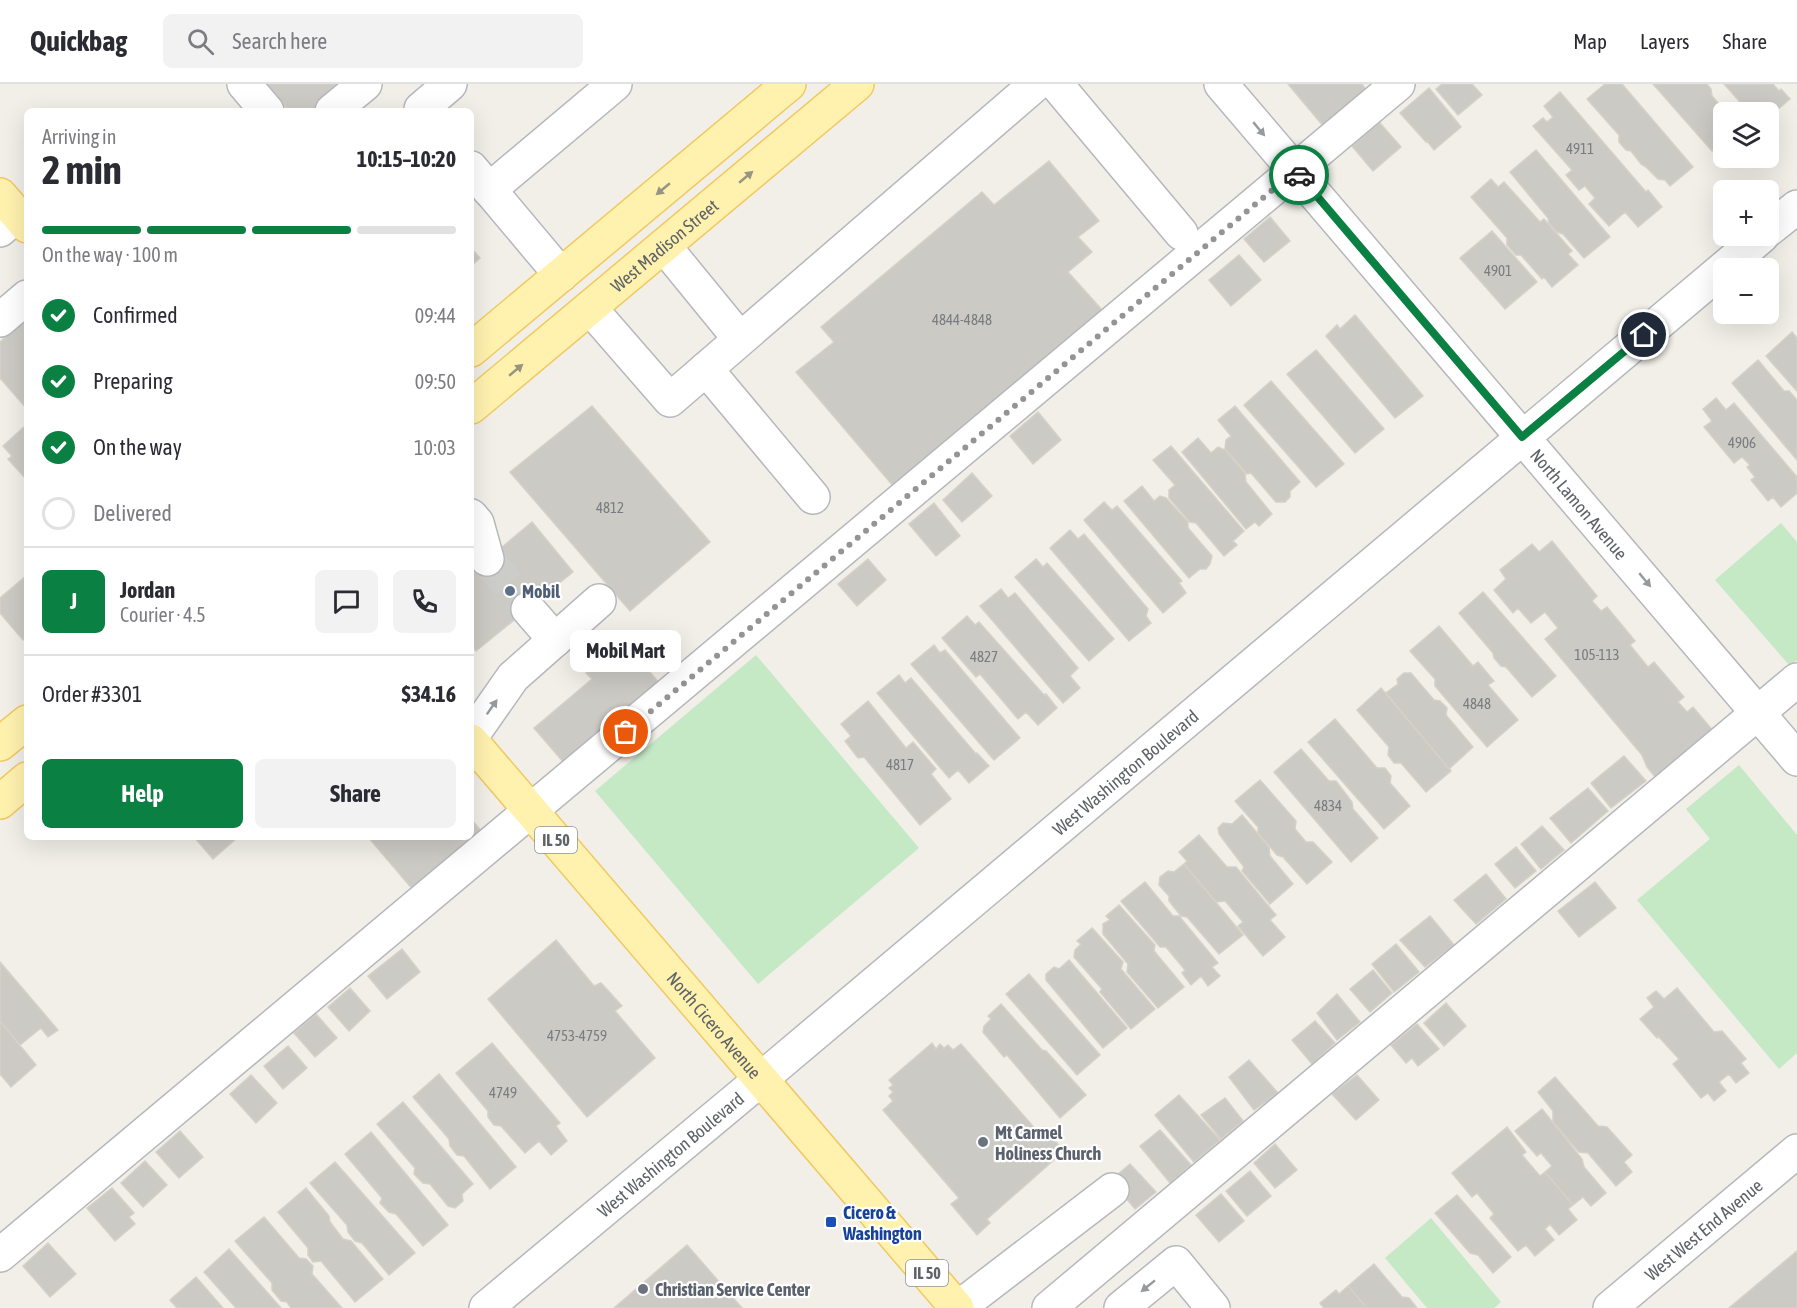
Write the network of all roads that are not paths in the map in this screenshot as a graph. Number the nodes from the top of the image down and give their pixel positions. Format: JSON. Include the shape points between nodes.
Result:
{"nodes":[{"id":1,"x":244,"y":84,"type":"edge"},
{"id":2,"x":365,"y":84,"type":"edge"},
{"id":3,"x":450,"y":84,"type":"edge"},
{"id":4,"x":615,"y":84,"type":"edge"},
{"id":5,"x":789,"y":84,"type":"edge"},
{"id":6,"x":857,"y":84,"type":"edge"},
{"id":7,"x":1036,"y":84,"type":"edge"},
{"id":8,"x":1056,"y":84,"type":"edge"},
{"id":9,"x":1221,"y":84,"type":"edge"},
{"id":10,"x":1398,"y":84,"type":"edge"},
{"id":11,"x":264,"y":108,"type":"edge"},
{"id":12,"x":336,"y":108,"type":"edge"},
{"id":13,"x":422,"y":108,"type":"edge"},
{"id":14,"x":1295,"y":171,"type":"junction"},
{"id":15,"x":480,"y":179,"type":"edge"},
{"id":16,"x":1797,"y":207,"type":"edge"},
{"id":17,"x":1779,"y":221,"type":"edge"},
{"id":18,"x":1181,"y":232,"type":"dead end"},
{"id":19,"x":663,"y":246,"type":"junction"},
{"id":20,"x":1750,"y":246,"type":"edge"},
{"id":21,"x":561,"y":275,"type":"junction"},
{"id":22,"x":24,"y":300,"type":"edge"},
{"id":23,"x":590,"y":308,"type":"junction"},
{"id":24,"x":0,"y":320,"type":"edge"},
{"id":25,"x":741,"y":339,"type":"junction"},
{"id":26,"x":474,"y":348,"type":"edge"},
{"id":27,"x":706,"y":369,"type":"junction"},
{"id":28,"x":474,"y":405,"type":"edge"},
{"id":29,"x":1522,"y":437,"type":"junction"},
{"id":30,"x":813,"y":497,"type":"dead end"},
{"id":31,"x":474,"y":520,"type":"edge"},
{"id":32,"x":488,"y":560,"type":"tunnel mouth"},
{"id":33,"x":599,"y":601,"type":"dead end"},
{"id":34,"x":528,"y":609,"type":"tunnel mouth"},
{"id":35,"x":555,"y":640,"type":"junction"},
{"id":36,"x":1797,"y":680,"type":"edge"},
{"id":37,"x":1758,"y":713,"type":"junction"},
{"id":38,"x":24,"y":724,"type":"edge"},
{"id":39,"x":474,"y":735,"type":"edge"},
{"id":40,"x":474,"y":743,"type":"edge"},
{"id":41,"x":0,"y":744,"type":"edge"},
{"id":42,"x":1797,"y":759,"type":"edge"},
{"id":43,"x":24,"y":782,"type":"edge"},
{"id":44,"x":0,"y":802,"type":"edge"},
{"id":45,"x":531,"y":810,"type":"junction"},
{"id":46,"x":761,"y":1079,"type":"junction"},
{"id":47,"x":1797,"y":1151,"type":"edge"},
{"id":48,"x":1112,"y":1190,"type":"dead end"},
{"id":49,"x":0,"y":1255,"type":"edge"},
{"id":50,"x":486,"y":1308,"type":"edge"},
{"id":51,"x":958,"y":1308,"type":"edge"},
{"id":52,"x":1049,"y":1308,"type":"edge"},
{"id":53,"x":1121,"y":1308,"type":"edge"},
{"id":54,"x":1213,"y":1308,"type":"edge"},
{"id":55,"x":1611,"y":1308,"type":"edge"}],
"edges":[{"from":1,"to":11,"type":"street"},
{"from":2,"to":12,"type":"street"},
{"from":3,"to":13,"type":"street"},
{"from":4,"to":15,"type":"street"},
{"from":5,"to":21,"type":"main road","one_way":true},
{"from":19,"to":6,"type":"main road","name":"West Madison Street","one_way":true},
{"from":7,"to":25,"type":"street"},
{"from":8,"to":18,"type":"street"},
{"from":9,"to":14,"type":"street","name":"North Lamon Avenue","one_way":true},
{"from":10,"to":14,"type":"street"},
{"from":14,"to":29,"type":"street","name":"North Lamon Avenue"},
{"from":14,"to":45,"type":"street"},
{"from":15,"to":21,"type":"street"},
{"from":16,"to":17,"type":"street"},
{"from":19,"to":23,"type":"main road","name":"West Madison Street"},
{"from":19,"to":25,"type":"street"},
{"from":20,"to":29,"type":"street","name":"West Washington Boulevard"},
{"from":21,"to":26,"type":"main road"},
{"from":22,"to":24,"type":"street"},
{"from":23,"to":27,"type":"street","via":[[670,400]]},
{"from":28,"to":23,"type":"main road","name":"West Madison Street","one_way":true},
{"from":25,"to":27,"type":"street"},
{"from":27,"to":30,"type":"street"},
{"from":29,"to":37,"type":"street","name":"North Lamon Avenue","one_way":true},
{"from":29,"to":46,"type":"street","name":"West Washington Boulevard"},
{"from":31,"to":32,"type":"street"},
{"from":33,"to":35,"type":"street"},
{"from":34,"to":35,"type":"street"},
{"from":39,"to":35,"type":"street","one_way":true,"via":[[513,677]]},
{"from":36,"to":37,"type":"street"},
{"from":37,"to":42,"type":"street","name":"North Lamon Avenue"},
{"from":37,"to":52,"type":"street"},
{"from":38,"to":41,"type":"main road"},
{"from":40,"to":45,"type":"main road","name":"North Cicero Avenue","number":"IL 50"},
{"from":43,"to":44,"type":"main road"},
{"from":45,"to":46,"type":"main road","name":"North Cicero Avenue","number":"IL 50"},
{"from":45,"to":49,"type":"street"},
{"from":46,"to":50,"type":"street","name":"West Washington Boulevard"},
{"from":46,"to":51,"type":"main road","name":"North Cicero Avenue","number":"IL 50"},
{"from":47,"to":55,"type":"street","name":"West West End Avenue"},
{"from":48,"to":51,"type":"street"},
{"from":54,"to":53,"type":"street","one_way":true,"via":[[1176,1263]]}]}
